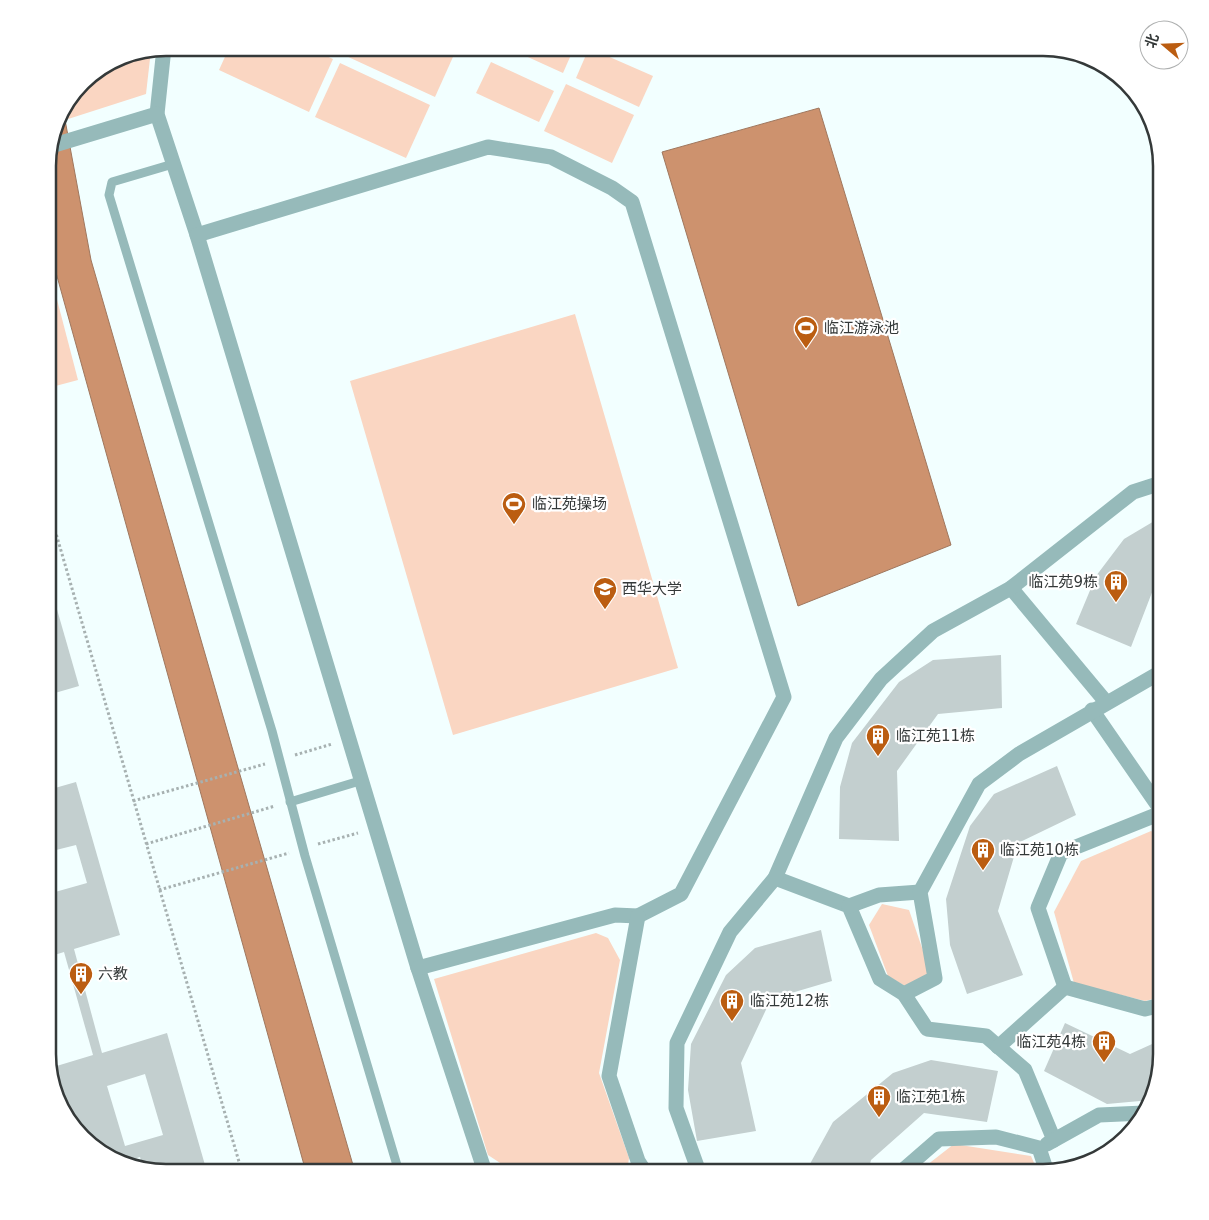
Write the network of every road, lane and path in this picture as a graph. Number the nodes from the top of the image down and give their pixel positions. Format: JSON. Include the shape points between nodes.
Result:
{"nodes":[{"id":1,"x":163,"y":56,"type":"edge"},
{"id":2,"x":157,"y":114,"type":"junction"},
{"id":3,"x":59,"y":144,"type":"edge"},
{"id":4,"x":173,"y":164,"type":"junction"},
{"id":5,"x":197,"y":235,"type":"junction"},
{"id":6,"x":1153,"y":486,"type":"edge"},
{"id":7,"x":56,"y":534,"type":"edge"},
{"id":8,"x":1011,"y":588,"type":"junction"},
{"id":9,"x":1153,"y":677,"type":"edge"},
{"id":10,"x":1106,"y":702,"type":"junction"},
{"id":11,"x":1092,"y":710,"type":"junction"},
{"id":12,"x":252,"y":767,"type":"dead end"},
{"id":13,"x":362,"y":780,"type":"junction"},
{"id":14,"x":1153,"y":799,"type":"edge"},
{"id":15,"x":133,"y":801,"type":"junction"},
{"id":16,"x":290,"y":802,"type":"junction"},
{"id":17,"x":263,"y":810,"type":"dead end"},
{"id":18,"x":1153,"y":816,"type":"edge"},
{"id":19,"x":146,"y":844,"type":"junction"},
{"id":20,"x":275,"y":857,"type":"dead end"},
{"id":21,"x":775,"y":878,"type":"junction"},
{"id":22,"x":159,"y":890,"type":"junction"},
{"id":23,"x":920,"y":892,"type":"junction"},
{"id":24,"x":849,"y":906,"type":"junction"},
{"id":25,"x":638,"y":916,"type":"junction"},
{"id":26,"x":418,"y":968,"type":"junction"},
{"id":27,"x":1065,"y":987,"type":"junction"},
{"id":28,"x":904,"y":994,"type":"junction"},
{"id":29,"x":1153,"y":1007,"type":"edge"},
{"id":30,"x":998,"y":1047,"type":"junction"},
{"id":31,"x":1135,"y":1113,"type":"edge"},
{"id":32,"x":1054,"y":1140,"type":"junction"},
{"id":33,"x":1039,"y":1148,"type":"junction"},
{"id":34,"x":240,"y":1164,"type":"edge"},
{"id":35,"x":397,"y":1164,"type":"edge"},
{"id":36,"x":482,"y":1164,"type":"edge"},
{"id":37,"x":640,"y":1164,"type":"edge"},
{"id":38,"x":697,"y":1164,"type":"edge"},
{"id":39,"x":910,"y":1164,"type":"edge"},
{"id":40,"x":1045,"y":1164,"type":"edge"}],
"edges":[{"from":1,"to":2,"type":"street"},
{"from":2,"to":3,"type":"street"},
{"from":2,"to":4,"type":"street"},
{"from":4,"to":5,"type":"street"},
{"from":4,"to":16,"type":"lane","via":[[112,182],[110,195],[272,731]]},
{"from":5,"to":13,"type":"street"},
{"from":5,"to":25,"type":"street","via":[[488,147],[551,157],[612,188],[632,202],[784,697],[681,894]]},
{"from":6,"to":8,"type":"street","via":[[1133,492]]},
{"from":7,"to":15,"type":"path"},
{"from":8,"to":10,"type":"street"},
{"from":8,"to":21,"type":"street","via":[[933,631],[881,679],[836,738]]},
{"from":9,"to":10,"type":"street"},
{"from":10,"to":11,"type":"street"},
{"from":11,"to":14,"type":"street"},
{"from":11,"to":23,"type":"street","via":[[1019,754],[979,784]]},
{"from":12,"to":15,"type":"path"},
{"from":13,"to":16,"type":"lane"},
{"from":13,"to":26,"type":"street"},
{"from":15,"to":19,"type":"path"},
{"from":16,"to":35,"type":"lane"},
{"from":17,"to":19,"type":"path"},
{"from":18,"to":27,"type":"street","via":[[1061,853],[1038,908]]},
{"from":19,"to":22,"type":"path"},
{"from":20,"to":22,"type":"path"},
{"from":21,"to":24,"type":"street"},
{"from":21,"to":38,"type":"street","via":[[730,932],[676,1043],[676,1108]]},
{"from":22,"to":34,"type":"path"},
{"from":23,"to":24,"type":"street","via":[[879,895]]},
{"from":23,"to":28,"type":"street","via":[[935,978]]},
{"from":24,"to":28,"type":"street","via":[[880,979]]},
{"from":25,"to":26,"type":"street","via":[[615,915]]},
{"from":25,"to":37,"type":"street","via":[[609,1076]]},
{"from":26,"to":36,"type":"street"},
{"from":27,"to":29,"type":"street","via":[[1145,1009]]},
{"from":27,"to":30,"type":"street"},
{"from":28,"to":30,"type":"street","via":[[927,1029],[986,1036]]},
{"from":30,"to":32,"type":"street","via":[[1025,1070]]},
{"from":31,"to":32,"type":"street","via":[[1099,1115]]},
{"from":32,"to":33,"type":"street"},
{"from":33,"to":39,"type":"street","via":[[996,1137],[939,1139]]},
{"from":33,"to":40,"type":"street"}]}
